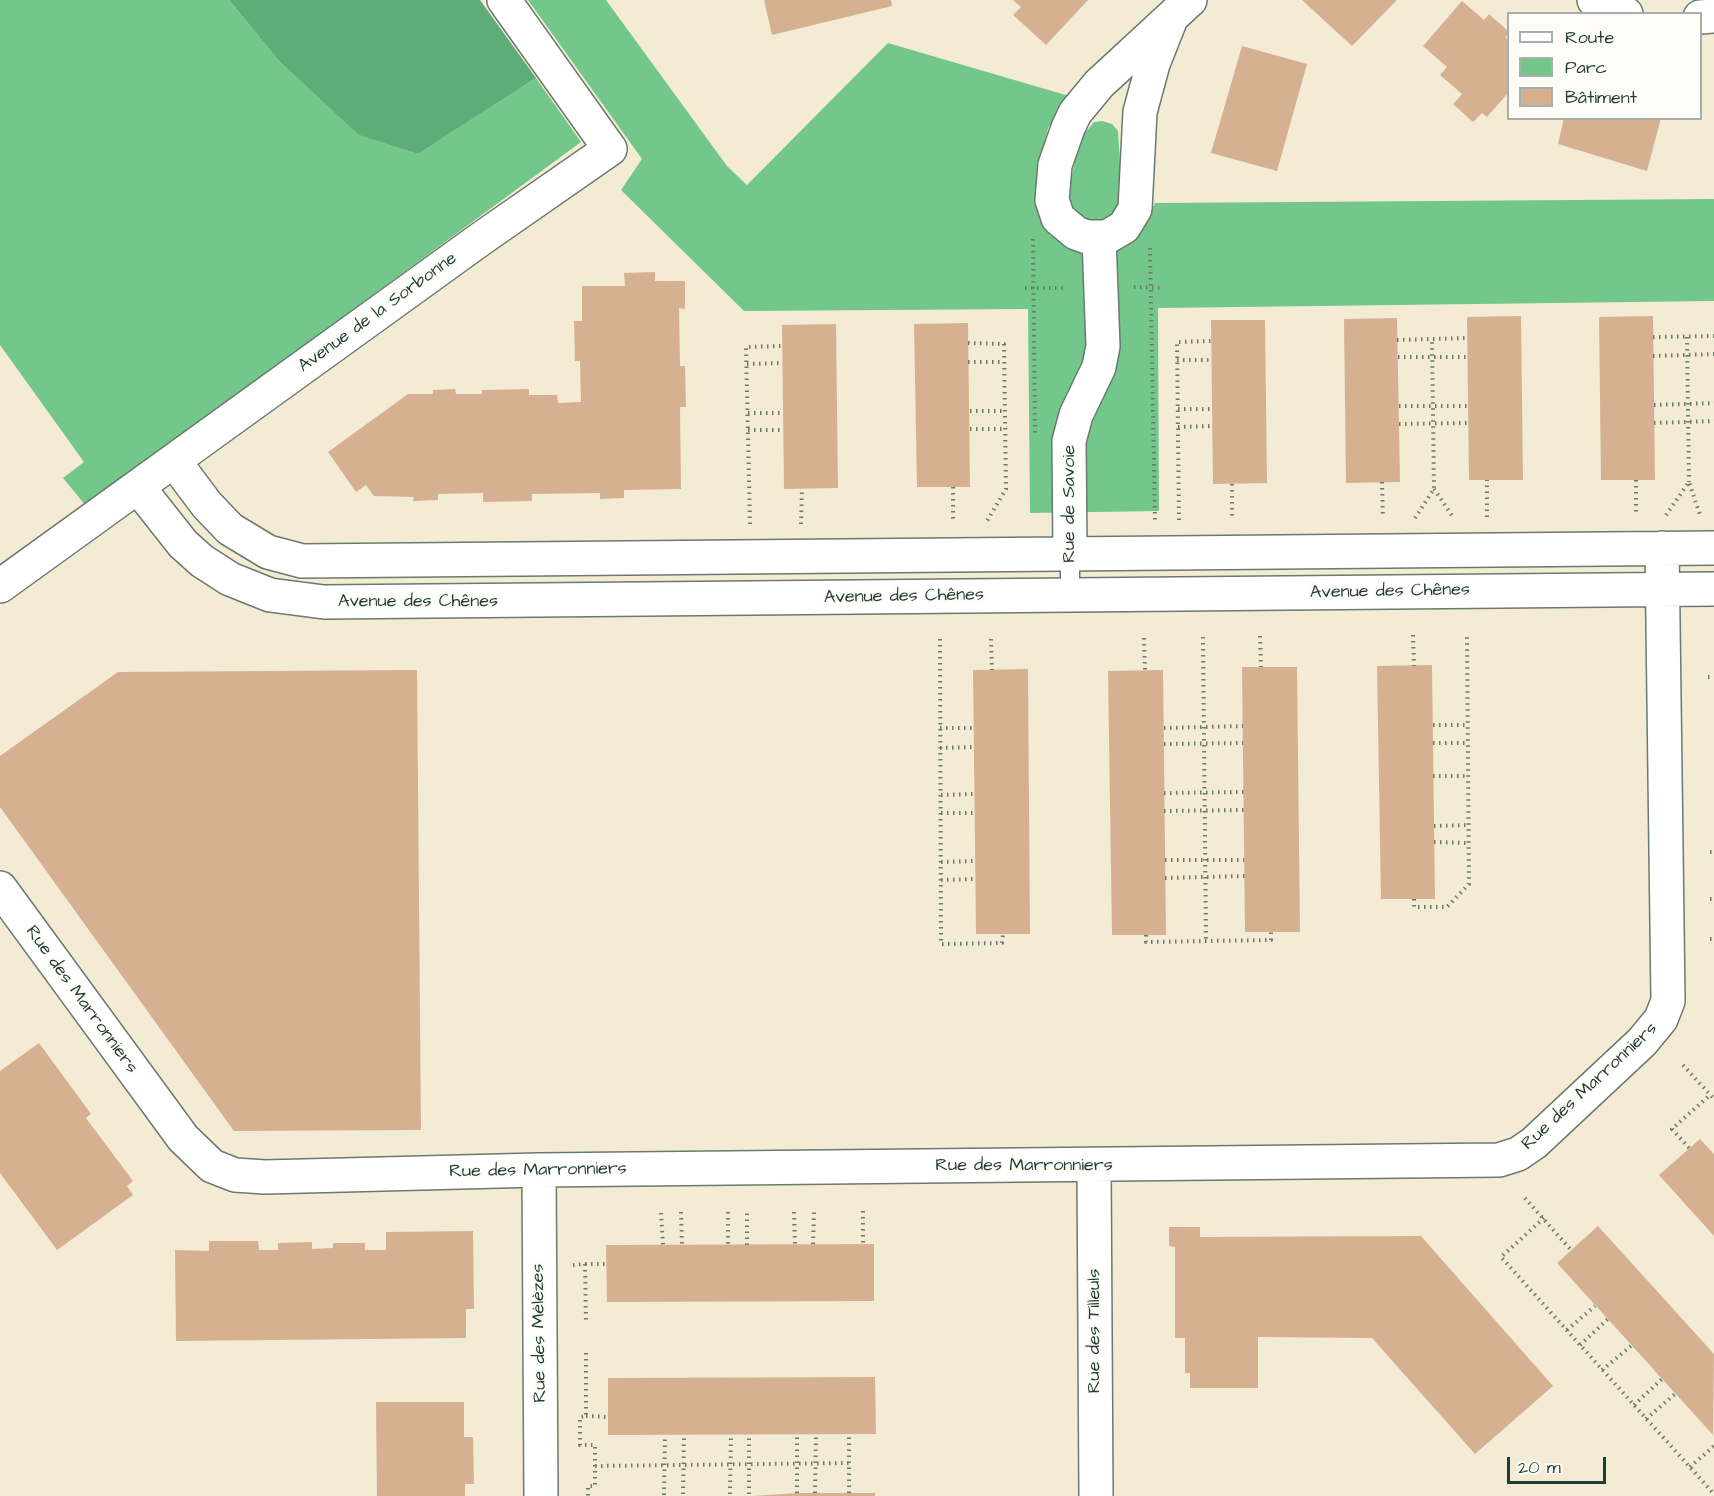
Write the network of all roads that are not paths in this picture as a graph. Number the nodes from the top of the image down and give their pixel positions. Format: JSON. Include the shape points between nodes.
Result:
{"nodes":[{"id":1,"x":504,"y":0,"type":"edge"},
{"id":2,"x":1594,"y":0,"type":"edge"},
{"id":3,"x":1180,"y":11,"type":"edge"},
{"id":4,"x":1621,"y":12,"type":"edge"},
{"id":5,"x":1099,"y":238,"type":"junction"},
{"id":6,"x":174,"y":461,"type":"junction"},
{"id":7,"x":138,"y":487,"type":"junction"},
{"id":8,"x":1714,"y":548,"type":"edge"},
{"id":9,"x":1662,"y":549,"type":"junction"},
{"id":10,"x":1070,"y":553,"type":"junction"},
{"id":11,"x":0,"y":586,"type":"edge"},
{"id":12,"x":1714,"y":589,"type":"edge"},
{"id":13,"x":1661,"y":590,"type":"junction"},
{"id":14,"x":1070,"y":596,"type":"junction"},
{"id":15,"x":0,"y":888,"type":"edge"},
{"id":16,"x":1094,"y":1166,"type":"junction"},
{"id":17,"x":539,"y":1170,"type":"junction"},
{"id":18,"x":542,"y":1496,"type":"edge"},
{"id":19,"x":1096,"y":1496,"type":"edge"}],
"edges":[{"from":1,"to":6,"type":"street","name":"Avenue de la Sorbonne","via":[[610,149]]},
{"from":2,"to":4,"type":"street"},
{"from":3,"to":5,"type":"street","via":[[1153,64],[1140,112],[1135,209],[1124,227]]},
{"from":3,"to":5,"type":"street","via":[[1099,84],[1075,113],[1060,145],[1053,209],[1065,227]]},
{"from":5,"to":10,"type":"street","name":"Rue de Savoie","via":[[1103,346],[1099,367],[1076,415],[1070,441]]},
{"from":6,"to":7,"type":"street","name":"Avenue de la Sorbonne"},
{"from":6,"to":10,"type":"street","via":[[230,529],[268,552],[302,561]]},
{"from":7,"to":11,"type":"street","name":"Avenue de la Sorbonne"},
{"from":7,"to":14,"type":"street","name":"Avenue des Chênes","via":[[183,544],[202,561],[248,588],[293,599],[363,603]]},
{"from":8,"to":9,"type":"street"},
{"from":9,"to":10,"type":"street"},
{"from":9,"to":13,"type":"street","name":"Rue des Marronniers"},
{"from":10,"to":14,"type":"lane","name":"Rue de Savoie"},
{"from":12,"to":13,"type":"street","name":"Avenue des Chênes"},
{"from":13,"to":14,"type":"street","name":"Avenue des Chênes"},
{"from":13,"to":16,"type":"street","name":"Rue des Marronniers","via":[[1668,990],[1661,1019],[1650,1035],[1534,1143],[1508,1158],[1477,1162]]},
{"from":15,"to":17,"type":"street","name":"Rue des Marronniers","via":[[177,1131],[212,1166],[235,1175],[265,1177]]},
{"from":16,"to":17,"type":"street","name":"Rue des Marronniers"},
{"from":16,"to":19,"type":"street","name":"Rue des Tilleuls"},
{"from":17,"to":18,"type":"street","name":"Rue des Mélèzes"}]}
